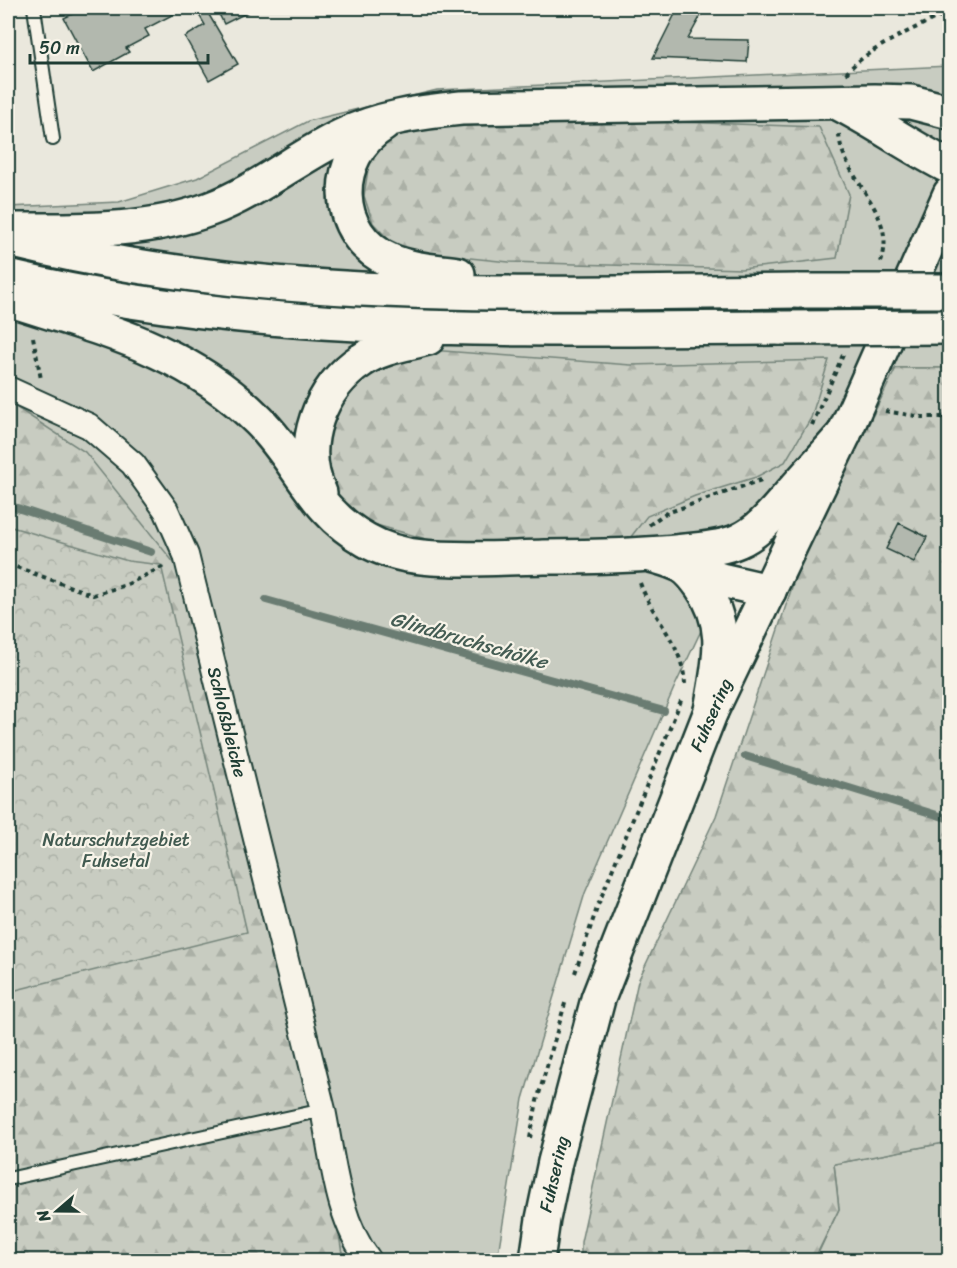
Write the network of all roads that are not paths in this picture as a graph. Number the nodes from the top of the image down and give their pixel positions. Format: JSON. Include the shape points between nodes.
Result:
{"nodes":[{"id":1,"x":34,"y":8,"type":"edge"},
{"id":2,"x":838,"y":102,"type":"junction"},
{"id":3,"x":950,"y":112,"type":"edge"},
{"id":4,"x":398,"y":118,"type":"junction"},
{"id":5,"x":53,"y":139,"type":"dead end"},
{"id":6,"x":950,"y":167,"type":"edge"},
{"id":7,"x":950,"y":194,"type":"edge"},
{"id":8,"x":8,"y":230,"type":"edge"},
{"id":9,"x":8,"y":240,"type":"edge"},
{"id":10,"x":8,"y":277,"type":"edge"},
{"id":11,"x":950,"y":291,"type":"edge"},
{"id":12,"x":510,"y":293,"type":"junction"},
{"id":13,"x":8,"y":299,"type":"edge"},
{"id":14,"x":950,"y":327,"type":"edge"},
{"id":15,"x":467,"y":329,"type":"junction"},
{"id":16,"x":8,"y":389,"type":"edge"},
{"id":17,"x":850,"y":421,"type":"junction"},
{"id":18,"x":334,"y":518,"type":"junction"},
{"id":19,"x":716,"y":548,"type":"junction"},
{"id":20,"x":651,"y":555,"type":"junction"},
{"id":21,"x":682,"y":566,"type":"junction"},
{"id":22,"x":769,"y":591,"type":"junction"},
{"id":23,"x":711,"y":711,"type":"junction"},
{"id":24,"x":323,"y":1110,"type":"junction"},
{"id":25,"x":8,"y":1179,"type":"edge"},
{"id":26,"x":369,"y":1260,"type":"edge"},
{"id":27,"x":537,"y":1260,"type":"edge"}],
"edges":[{"from":1,"to":5,"type":"lane"},
{"from":2,"to":3,"type":"main road","via":[[911,102]]},
{"from":2,"to":4,"type":"main road","via":[[461,108]]},
{"from":2,"to":6,"type":"main road"},
{"from":4,"to":8,"type":"main road","via":[[343,135],[259,186],[184,217],[121,229]]},
{"from":4,"to":12,"type":"main road","via":[[369,135],[350,162],[345,196],[354,228],[376,253],[391,261],[481,278]]},
{"from":7,"to":17,"type":"main road","name":"Fuhsering"},
{"from":9,"to":12,"type":"main road","via":[[75,256],[252,282]]},
{"from":10,"to":15,"type":"main road","via":[[60,290],[253,318]]},
{"from":11,"to":12,"type":"main road","bridge":true},
{"from":13,"to":18,"type":"main road","via":[[146,345],[199,372],[261,423]]},
{"from":14,"to":15,"type":"main road","bridge":true},
{"from":15,"to":18,"type":"main road","via":[[381,350],[348,370],[334,385],[316,419],[311,455],[317,488]]},
{"from":16,"to":24,"type":"street","name":"Schloßbleiche","via":[[89,426],[133,464],[166,510],[186,555]]},
{"from":17,"to":19,"type":"main road","via":[[762,526],[739,541]]},
{"from":17,"to":22,"type":"main road","name":"Fuhsering"},
{"from":18,"to":20,"type":"main road","via":[[368,542],[404,555]]},
{"from":19,"to":20,"type":"main road"},
{"from":19,"to":22,"type":"main road","via":[[741,557],[754,567]]},
{"from":20,"to":21,"type":"main road"},
{"from":21,"to":22,"type":"main road"},
{"from":21,"to":23,"type":"main road","via":[[706,593],[719,627],[721,644]]},
{"from":22,"to":23,"type":"main road","name":"Fuhsering"},
{"from":23,"to":27,"type":"main road","name":"Fuhsering","via":[[598,999],[555,1162]]},
{"from":24,"to":25,"type":"lane"},
{"from":24,"to":26,"type":"street","name":"Schloßbleiche","via":[[338,1187],[348,1219]]}]}
